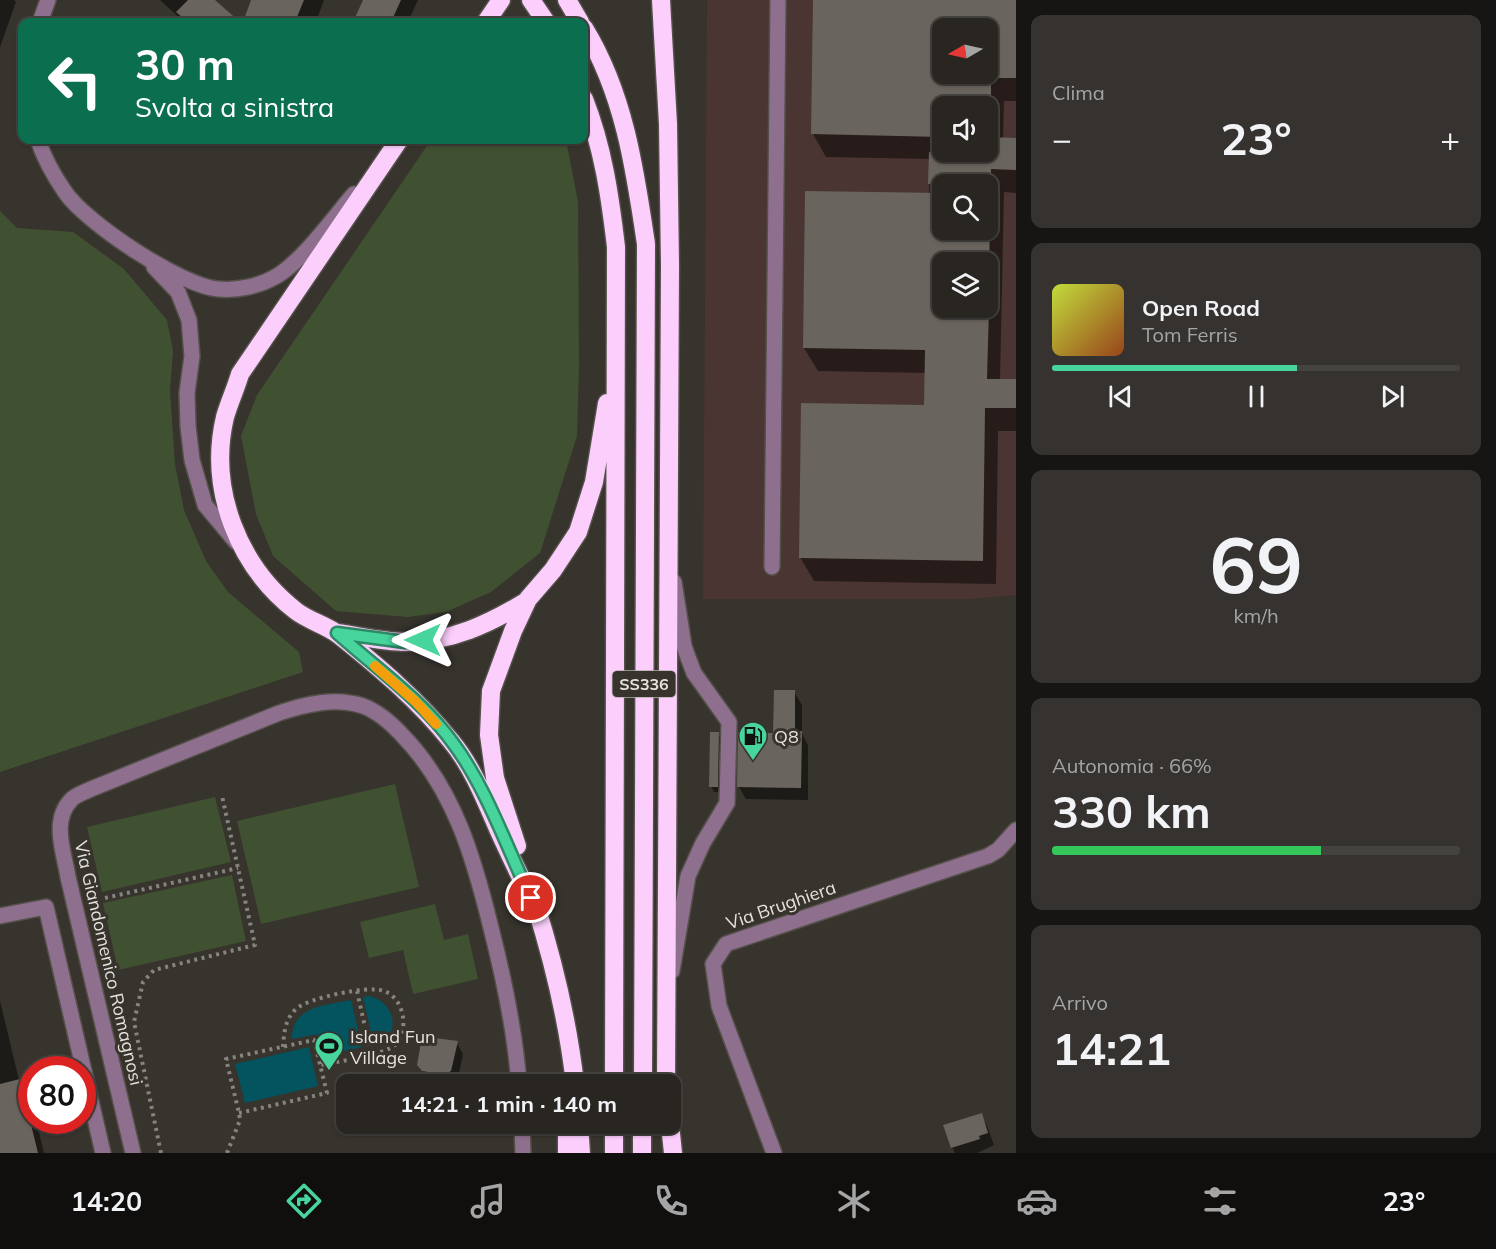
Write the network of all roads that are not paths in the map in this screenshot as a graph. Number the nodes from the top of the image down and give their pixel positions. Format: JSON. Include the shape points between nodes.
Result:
{"nodes":[{"id":1,"x":48,"y":0,"type":"edge"},
{"id":2,"x":501,"y":0,"type":"edge"},
{"id":3,"x":531,"y":0,"type":"edge"},
{"id":4,"x":567,"y":0,"type":"edge"},
{"id":5,"x":661,"y":0,"type":"edge"},
{"id":6,"x":778,"y":0,"type":"edge"},
{"id":7,"x":41,"y":18,"type":"edge"},
{"id":8,"x":489,"y":18,"type":"edge"},
{"id":9,"x":543,"y":18,"type":"edge"},
{"id":10,"x":578,"y":18,"type":"edge"},
{"id":11,"x":588,"y":35,"type":"edge"},
{"id":12,"x":588,"y":109,"type":"edge"},
{"id":13,"x":39,"y":144,"type":"edge"},
{"id":14,"x":396,"y":144,"type":"edge"},
{"id":15,"x":385,"y":159,"type":"junction"},
{"id":16,"x":146,"y":259,"type":"junction"},
{"id":17,"x":616,"y":345,"type":"junction"},
{"id":18,"x":668,"y":546,"type":"junction"},
{"id":19,"x":244,"y":551,"type":"junction"},
{"id":20,"x":772,"y":567,"type":"dead end"},
{"id":21,"x":528,"y":600,"type":"junction"},
{"id":22,"x":337,"y":633,"type":"junction"},
{"id":23,"x":1016,"y":830,"type":"edge"},
{"id":24,"x":539,"y":915,"type":"junction"},
{"id":25,"x":0,"y":916,"type":"edge"},
{"id":26,"x":667,"y":1004,"type":"junction"},
{"id":27,"x":571,"y":1050,"type":"junction"},
{"id":28,"x":518,"y":1074,"type":"edge"},
{"id":29,"x":570,"y":1074,"type":"edge"},
{"id":30,"x":574,"y":1074,"type":"edge"},
{"id":31,"x":614,"y":1074,"type":"edge"},
{"id":32,"x":643,"y":1074,"type":"edge"},
{"id":33,"x":666,"y":1074,"type":"edge"},
{"id":34,"x":522,"y":1134,"type":"edge"},
{"id":35,"x":567,"y":1134,"type":"edge"},
{"id":36,"x":580,"y":1134,"type":"edge"},
{"id":37,"x":614,"y":1134,"type":"edge"},
{"id":38,"x":642,"y":1134,"type":"edge"},
{"id":39,"x":667,"y":1134,"type":"edge"},
{"id":40,"x":670,"y":1134,"type":"edge"},
{"id":41,"x":103,"y":1153,"type":"edge"},
{"id":42,"x":133,"y":1153,"type":"edge"},
{"id":43,"x":523,"y":1153,"type":"edge"},
{"id":44,"x":567,"y":1153,"type":"edge"},
{"id":45,"x":581,"y":1153,"type":"edge"},
{"id":46,"x":614,"y":1153,"type":"edge"},
{"id":47,"x":642,"y":1153,"type":"edge"},
{"id":48,"x":666,"y":1153,"type":"edge"},
{"id":49,"x":673,"y":1153,"type":"edge"},
{"id":50,"x":774,"y":1153,"type":"edge"}],
"edges":[{"from":1,"to":7,"type":"street"},
{"from":2,"to":8,"type":"highway"},
{"from":3,"to":9,"type":"highway"},
{"from":4,"to":10,"type":"highway"},
{"from":5,"to":18,"type":"highway","via":[[668,124]]},
{"from":6,"to":20,"type":"street"},
{"from":11,"to":32,"type":"highway","number":"SS336","via":[[623,115],[646,244]]},
{"from":12,"to":17,"type":"highway","via":[[609,183],[616,247]]},
{"from":13,"to":16,"type":"street","via":[[66,194],[99,226]]},
{"from":14,"to":15,"type":"highway"},
{"from":15,"to":16,"type":"street","via":[[303,254],[277,276],[250,287],[217,290]]},
{"from":15,"to":19,"type":"highway","via":[[240,374],[225,417],[220,458],[225,501]]},
{"from":16,"to":19,"type":"street","via":[[178,292],[189,320],[192,356],[188,426],[192,460],[205,505]]},
{"from":17,"to":21,"type":"highway","via":[[594,482],[578,532]]},
{"from":17,"to":31,"type":"highway","number":"SS336"},
{"from":18,"to":26,"type":"highway"},
{"from":18,"to":26,"type":"street","via":[[684,646],[694,673],[729,722],[727,803],[688,876]]},
{"from":19,"to":22,"type":"highway","via":[[262,579],[297,611]]},
{"from":21,"to":22,"type":"highway","via":[[473,629],[442,639],[405,642]]},
{"from":21,"to":24,"type":"highway","via":[[491,691],[489,735],[495,778]]},
{"from":22,"to":24,"type":"highway","via":[[416,702],[453,742],[479,785]]},
{"from":23,"to":50,"type":"street","name":"Via Brughiera","via":[[999,850],[988,856],[726,944],[713,964],[719,1006]]},
{"from":24,"to":27,"type":"highway","via":[[561,994]]},
{"from":25,"to":41,"type":"street","via":[[45,907]]},
{"from":26,"to":33,"type":"highway"},
{"from":27,"to":29,"type":"highway"},
{"from":27,"to":30,"type":"highway"},
{"from":28,"to":42,"type":"street","name":"Via Giandomenico Romagnosi","via":[[502,970],[478,878],[456,813],[443,788],[416,749],[388,720],[364,706],[308,703],[91,789],[71,799],[61,815],[60,835],[68,877]]},
{"from":34,"to":43,"type":"street"},
{"from":35,"to":44,"type":"highway"},
{"from":36,"to":45,"type":"highway"},
{"from":37,"to":46,"type":"highway"},
{"from":38,"to":47,"type":"highway"},
{"from":39,"to":48,"type":"highway"},
{"from":40,"to":49,"type":"highway"}]}
